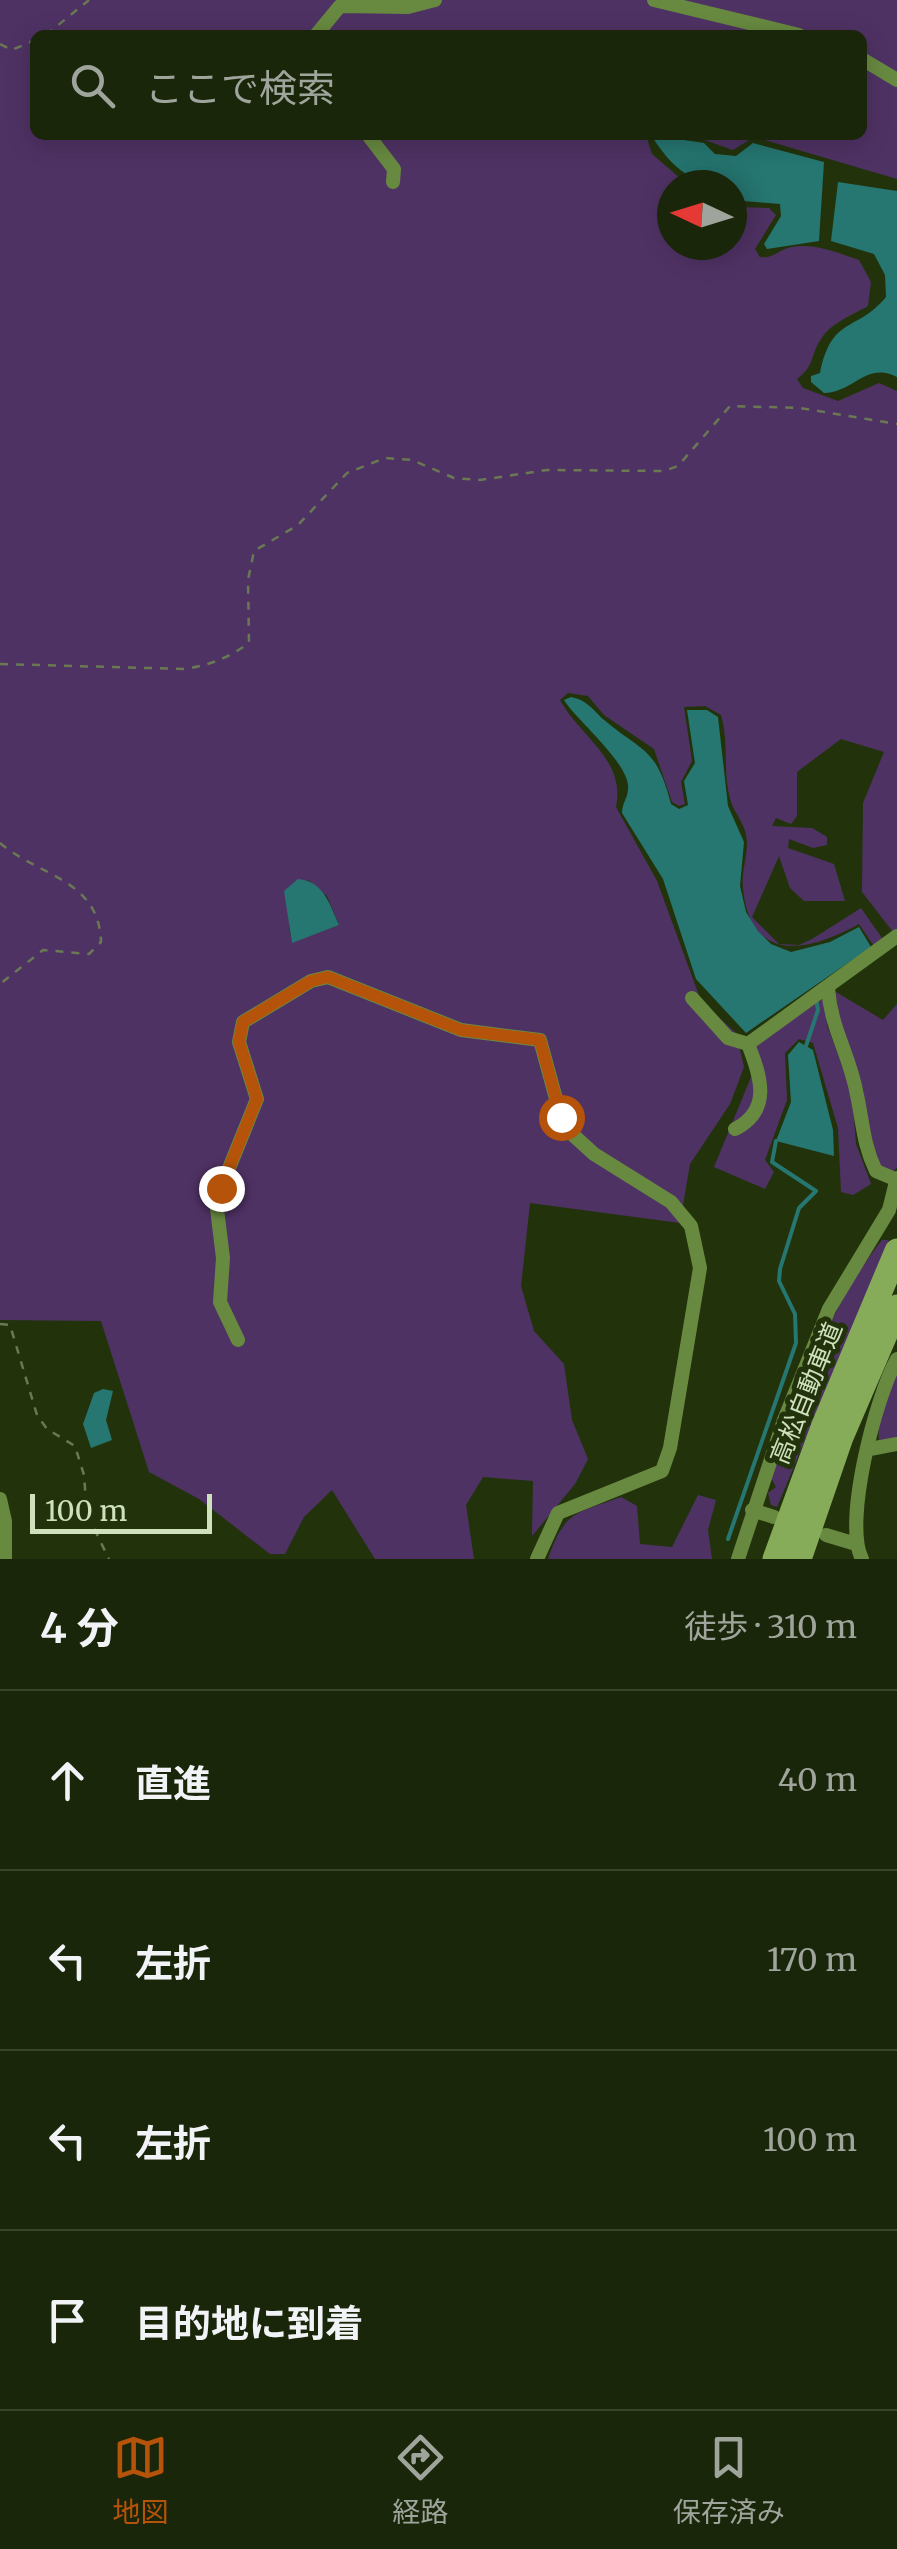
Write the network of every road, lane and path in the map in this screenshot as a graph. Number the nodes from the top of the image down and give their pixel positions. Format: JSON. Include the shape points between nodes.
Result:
{"nodes":[{"id":1,"x":89,"y":0,"type":"edge"},
{"id":2,"x":434,"y":0,"type":"edge"},
{"id":3,"x":654,"y":0,"type":"edge"},
{"id":4,"x":52,"y":30,"type":"edge"},
{"id":5,"x":320,"y":30,"type":"edge"},
{"id":6,"x":778,"y":30,"type":"edge"},
{"id":7,"x":30,"y":42,"type":"edge"},
{"id":8,"x":0,"y":44,"type":"edge"},
{"id":9,"x":867,"y":62,"type":"edge"},
{"id":10,"x":897,"y":80,"type":"edge"},
{"id":11,"x":372,"y":140,"type":"edge"},
{"id":12,"x":393,"y":182,"type":"dead end"},
{"id":13,"x":897,"y":424,"type":"edge"},
{"id":14,"x":0,"y":664,"type":"edge"},
{"id":15,"x":0,"y":844,"type":"edge"},
{"id":16,"x":897,"y":936,"type":"edge"},
{"id":17,"x":0,"y":984,"type":"edge"},
{"id":18,"x":819,"y":993,"type":"junction"},
{"id":19,"x":692,"y":998,"type":"dead end"},
{"id":20,"x":748,"y":1044,"type":"junction"},
{"id":21,"x":735,"y":1129,"type":"dead end"},
{"id":22,"x":896,"y":1178,"type":"edge"},
{"id":23,"x":897,"y":1251,"type":"edge"},
{"id":24,"x":897,"y":1306,"type":"edge"},
{"id":25,"x":0,"y":1324,"type":"edge"},
{"id":26,"x":238,"y":1340,"type":"dead end"},
{"id":27,"x":897,"y":1360,"type":"edge"},
{"id":28,"x":897,"y":1444,"type":"edge"},
{"id":29,"x":870,"y":1449,"type":"junction"},
{"id":30,"x":0,"y":1500,"type":"edge"},
{"id":31,"x":752,"y":1510,"type":"junction"},
{"id":32,"x":774,"y":1518,"type":"dead end"},
{"id":33,"x":826,"y":1535,"type":"dead end"},
{"id":34,"x":856,"y":1544,"type":"junction"},
{"id":35,"x":5,"y":1559,"type":"edge"},
{"id":36,"x":109,"y":1559,"type":"edge"},
{"id":37,"x":537,"y":1559,"type":"edge"},
{"id":38,"x":738,"y":1559,"type":"edge"},
{"id":39,"x":776,"y":1559,"type":"edge"},
{"id":40,"x":798,"y":1559,"type":"edge"},
{"id":41,"x":862,"y":1559,"type":"edge"}],
"edges":[{"from":1,"to":4,"type":"path"},
{"from":2,"to":5,"type":"street","via":[[408,7],[340,6]]},
{"from":3,"to":6,"type":"street"},
{"from":7,"to":8,"type":"path","via":[[12,50]]},
{"from":9,"to":10,"type":"street"},
{"from":11,"to":12,"type":"street","via":[[394,169]]},
{"from":13,"to":14,"type":"path","via":[[800,408],[730,406],[678,466],[664,471],[548,470],[480,480],[454,478],[412,460],[370,462],[347,473],[298,525],[254,550],[249,643],[234,654],[185,669]]},
{"from":15,"to":17,"type":"path","via":[[87,897],[101,942],[89,954],[43,950]]},
{"from":16,"to":18,"type":"street"},
{"from":18,"to":20,"type":"street"},
{"from":18,"to":22,"type":"street","via":[[858,1096],[863,1146],[876,1171]]},
{"from":19,"to":20,"type":"street","via":[[728,1038]]},
{"from":20,"to":21,"type":"street","via":[[760,1107]]},
{"from":22,"to":31,"type":"street","via":[[888,1210],[829,1310]]},
{"from":23,"to":39,"type":"highway","name":"高松自動車道"},
{"from":24,"to":40,"type":"highway","name":"高松自動車道"},
{"from":25,"to":36,"type":"path","via":[[10,1325],[20,1348],[37,1415],[46,1429],[75,1446],[87,1514]]},
{"from":26,"to":37,"type":"street","via":[[220,1302],[218,1209],[257,1099],[239,1042],[243,1022],[328,977],[461,1030],[540,1040],[571,1133],[671,1202],[691,1226],[700,1268],[662,1471],[558,1513]]},
{"from":27,"to":29,"type":"street"},
{"from":28,"to":29,"type":"street"},
{"from":29,"to":34,"type":"street"},
{"from":30,"to":35,"type":"street"},
{"from":31,"to":32,"type":"street"},
{"from":31,"to":38,"type":"street"},
{"from":33,"to":34,"type":"street"},
{"from":34,"to":41,"type":"street"}]}
